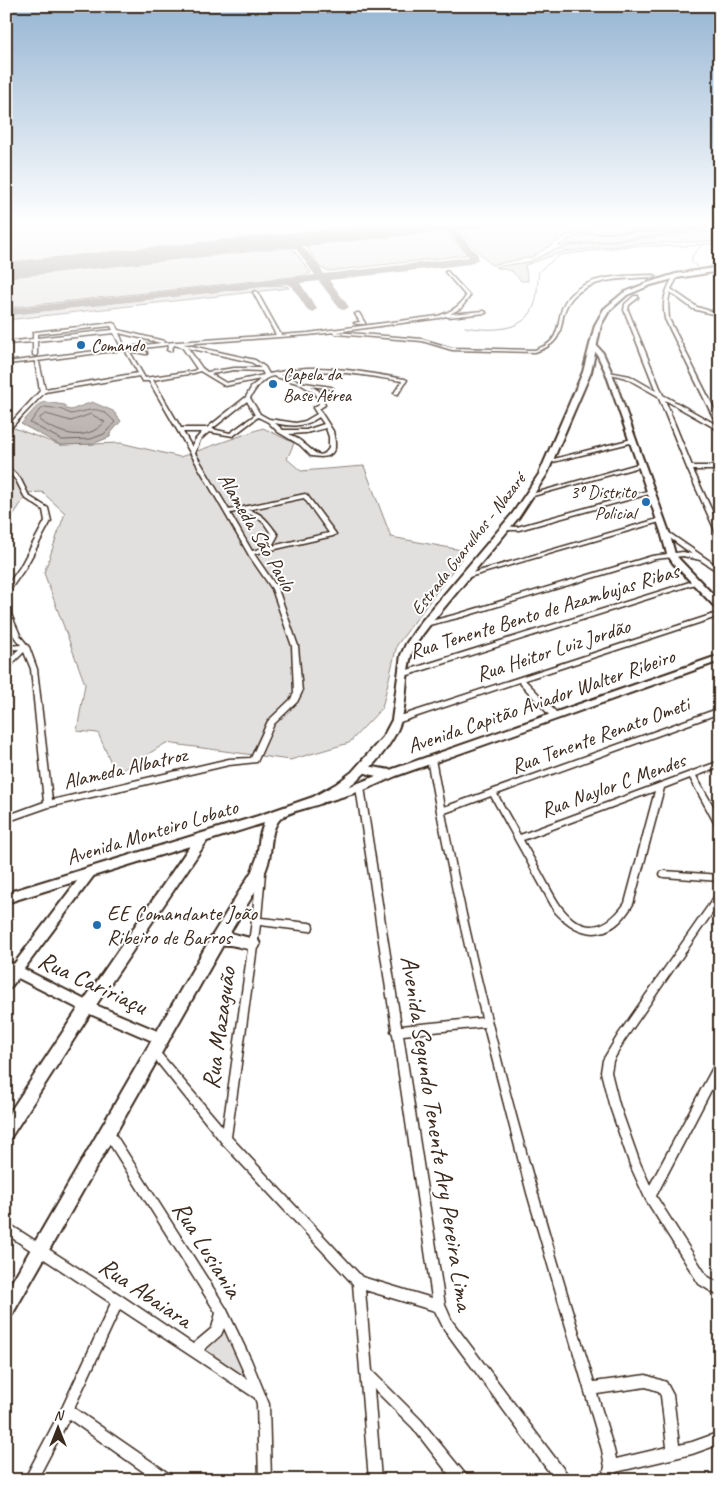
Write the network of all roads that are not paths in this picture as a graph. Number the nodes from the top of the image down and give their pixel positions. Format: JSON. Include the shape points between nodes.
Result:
{"nodes":[{"id":1,"x":463,"y":290,"type":"edge"},
{"id":2,"x":580,"y":290,"type":"edge"},
{"id":3,"x":633,"y":290,"type":"edge"},
{"id":4,"x":667,"y":290,"type":"edge"},
{"id":5,"x":675,"y":290,"type":"edge"},
{"id":6,"x":255,"y":292,"type":"dead end"},
{"id":7,"x":636,"y":297,"type":"dead end"},
{"id":8,"x":453,"y":312,"type":"junction"},
{"id":9,"x":484,"y":312,"type":"dead end"},
{"id":10,"x":357,"y":314,"type":"dead end"},
{"id":11,"x":463,"y":314,"type":"junction"},
{"id":12,"x":720,"y":315,"type":"edge"},
{"id":13,"x":439,"y":317,"type":"junction"},
{"id":14,"x":116,"y":331,"type":"junction"},
{"id":15,"x":324,"y":332,"type":"junction"},
{"id":16,"x":278,"y":334,"type":"junction"},
{"id":17,"x":35,"y":340,"type":"junction"},
{"id":18,"x":6,"y":344,"type":"edge"},
{"id":19,"x":122,"y":345,"type":"junction"},
{"id":20,"x":170,"y":345,"type":"junction"},
{"id":21,"x":593,"y":345,"type":"junction"},
{"id":22,"x":184,"y":346,"type":"junction"},
{"id":23,"x":116,"y":349,"type":"junction"},
{"id":24,"x":131,"y":349,"type":"junction"},
{"id":25,"x":145,"y":353,"type":"dead end"},
{"id":26,"x":36,"y":355,"type":"junction"},
{"id":27,"x":42,"y":355,"type":"junction"},
{"id":28,"x":49,"y":357,"type":"junction"},
{"id":29,"x":29,"y":360,"type":"junction"},
{"id":30,"x":37,"y":362,"type":"junction"},
{"id":31,"x":6,"y":363,"type":"edge"},
{"id":32,"x":200,"y":368,"type":"junction"},
{"id":33,"x":264,"y":370,"type":"junction"},
{"id":34,"x":208,"y":373,"type":"junction"},
{"id":35,"x":609,"y":373,"type":"junction"},
{"id":36,"x":140,"y":374,"type":"junction"},
{"id":37,"x":270,"y":376,"type":"junction"},
{"id":38,"x":150,"y":379,"type":"junction"},
{"id":39,"x":302,"y":383,"type":"junction"},
{"id":40,"x":321,"y":386,"type":"junction"},
{"id":41,"x":43,"y":391,"type":"junction"},
{"id":42,"x":316,"y":392,"type":"junction"},
{"id":43,"x":396,"y":393,"type":"dead end"},
{"id":44,"x":660,"y":395,"type":"junction"},
{"id":45,"x":248,"y":398,"type":"junction"},
{"id":46,"x":258,"y":415,"type":"junction"},
{"id":47,"x":319,"y":415,"type":"junction"},
{"id":48,"x":268,"y":419,"type":"junction"},
{"id":49,"x":327,"y":425,"type":"junction"},
{"id":50,"x":720,"y":427,"type":"edge"},
{"id":51,"x":180,"y":430,"type":"junction"},
{"id":52,"x":207,"y":430,"type":"junction"},
{"id":53,"x":6,"y":431,"type":"edge"},
{"id":54,"x":282,"y":432,"type":"junction"},
{"id":55,"x":632,"y":441,"type":"junction"},
{"id":56,"x":193,"y":452,"type":"junction"},
{"id":57,"x":549,"y":461,"type":"junction"},
{"id":58,"x":641,"y":465,"type":"junction"},
{"id":59,"x":6,"y":467,"type":"edge"},
{"id":60,"x":690,"y":468,"type":"junction"},
{"id":61,"x":720,"y":468,"type":"edge"},
{"id":62,"x":651,"y":492,"type":"junction"},
{"id":63,"x":530,"y":495,"type":"junction"},
{"id":64,"x":282,"y":501,"type":"junction"},
{"id":65,"x":286,"y":508,"type":"dead end"},
{"id":66,"x":237,"y":510,"type":"junction"},
{"id":67,"x":227,"y":512,"type":"junction"},
{"id":68,"x":661,"y":520,"type":"junction"},
{"id":69,"x":504,"y":528,"type":"junction"},
{"id":70,"x":665,"y":532,"type":"junction"},
{"id":71,"x":720,"y":535,"type":"edge"},
{"id":72,"x":264,"y":550,"type":"junction"},
{"id":73,"x":251,"y":553,"type":"junction"},
{"id":74,"x":671,"y":554,"type":"junction"},
{"id":75,"x":701,"y":558,"type":"junction"},
{"id":76,"x":720,"y":571,"type":"edge"},
{"id":77,"x":467,"y":576,"type":"junction"},
{"id":78,"x":696,"y":582,"type":"junction"},
{"id":79,"x":6,"y":592,"type":"edge"},
{"id":80,"x":720,"y":607,"type":"edge"},
{"id":81,"x":6,"y":610,"type":"edge"},
{"id":82,"x":720,"y":614,"type":"edge"},
{"id":83,"x":425,"y":624,"type":"junction"},
{"id":84,"x":26,"y":647,"type":"junction"},
{"id":85,"x":6,"y":648,"type":"edge"},
{"id":86,"x":720,"y":659,"type":"edge"},
{"id":87,"x":6,"y":672,"type":"edge"},
{"id":88,"x":403,"y":674,"type":"junction"},
{"id":89,"x":520,"y":679,"type":"junction"},
{"id":90,"x":720,"y":710,"type":"edge"},
{"id":91,"x":554,"y":715,"type":"junction"},
{"id":92,"x":397,"y":720,"type":"junction"},
{"id":93,"x":431,"y":759,"type":"junction"},
{"id":94,"x":254,"y":760,"type":"joint"},
{"id":95,"x":720,"y":764,"type":"edge"},
{"id":96,"x":363,"y":768,"type":"junction"},
{"id":97,"x":392,"y":773,"type":"junction"},
{"id":98,"x":692,"y":775,"type":"junction"},
{"id":99,"x":360,"y":787,"type":"junction"},
{"id":100,"x":660,"y":787,"type":"junction"},
{"id":101,"x":493,"y":793,"type":"junction"},
{"id":102,"x":313,"y":800,"type":"junction"},
{"id":103,"x":48,"y":804,"type":"junction"},
{"id":104,"x":441,"y":811,"type":"junction"},
{"id":105,"x":277,"y":814,"type":"junction"},
{"id":106,"x":6,"y":819,"type":"edge"},
{"id":107,"x":249,"y":823,"type":"junction"},
{"id":108,"x":720,"y":826,"type":"edge"},
{"id":109,"x":265,"y":834,"type":"junction"},
{"id":110,"x":203,"y":837,"type":"junction"},
{"id":111,"x":518,"y":839,"type":"junction"},
{"id":112,"x":261,"y":867,"type":"junction"},
{"id":113,"x":91,"y":871,"type":"junction"},
{"id":114,"x":664,"y":874,"type":"dead end"},
{"id":115,"x":720,"y":878,"type":"edge"},
{"id":116,"x":720,"y":895,"type":"edge"},
{"id":117,"x":6,"y":898,"type":"edge"},
{"id":118,"x":256,"y":921,"type":"junction"},
{"id":119,"x":309,"y":927,"type":"dead end"},
{"id":120,"x":217,"y":940,"type":"junction"},
{"id":121,"x":253,"y":944,"type":"junction"},
{"id":122,"x":11,"y":968,"type":"edge"},
{"id":123,"x":6,"y":984,"type":"edge"},
{"id":124,"x":87,"y":1007,"type":"junction"},
{"id":125,"x":488,"y":1022,"type":"junction"},
{"id":126,"x":396,"y":1031,"type":"junction"},
{"id":127,"x":158,"y":1046,"type":"junction"},
{"id":128,"x":720,"y":1063,"type":"edge"},
{"id":129,"x":6,"y":1132,"type":"edge"},
{"id":130,"x":108,"y":1132,"type":"junction"},
{"id":131,"x":226,"y":1139,"type":"junction"},
{"id":132,"x":650,"y":1196,"type":"junction"},
{"id":133,"x":6,"y":1227,"type":"edge"},
{"id":134,"x":41,"y":1250,"type":"junction"},
{"id":135,"x":359,"y":1282,"type":"junction"},
{"id":136,"x":720,"y":1291,"type":"edge"},
{"id":137,"x":118,"y":1300,"type":"junction"},
{"id":138,"x":439,"y":1306,"type":"junction"},
{"id":139,"x":6,"y":1309,"type":"edge"},
{"id":140,"x":222,"y":1312,"type":"junction"},
{"id":141,"x":194,"y":1351,"type":"junction"},
{"id":142,"x":366,"y":1373,"type":"junction"},
{"id":143,"x":590,"y":1389,"type":"junction"},
{"id":144,"x":260,"y":1394,"type":"junction"},
{"id":145,"x":67,"y":1410,"type":"junction"},
{"id":146,"x":720,"y":1438,"type":"edge"},
{"id":147,"x":674,"y":1452,"type":"junction"},
{"id":148,"x":611,"y":1467,"type":"junction"},
{"id":149,"x":30,"y":1480,"type":"edge"},
{"id":150,"x":166,"y":1480,"type":"edge"},
{"id":151,"x":265,"y":1480,"type":"edge"},
{"id":152,"x":375,"y":1480,"type":"edge"},
{"id":153,"x":461,"y":1480,"type":"edge"},
{"id":154,"x":563,"y":1480,"type":"edge"},
{"id":155,"x":607,"y":1480,"type":"edge"}],
"edges":[{"from":1,"to":8,"type":"street","via":[[468,296]]},
{"from":2,"to":15,"type":"street","via":[[562,309],[557,337],[549,348],[535,351],[452,349],[422,340]]},
{"from":3,"to":21,"type":"main road","name":"Estrada Guarulhos - Nazaré","via":[[612,304],[601,317]]},
{"from":4,"to":50,"type":"street","via":[[667,319]]},
{"from":5,"to":12,"type":"street","via":[[695,308]]},
{"from":6,"to":16,"type":"street"},
{"from":7,"to":44,"type":"street","via":[[626,310]]},
{"from":8,"to":11,"type":"street"},
{"from":8,"to":13,"type":"street"},
{"from":9,"to":11,"type":"street"},
{"from":10,"to":16,"type":"street","via":[[363,323]]},
{"from":11,"to":13,"type":"street"},
{"from":13,"to":15,"type":"street"},
{"from":14,"to":17,"type":"street","via":[[113,324],[34,333]]},
{"from":14,"to":19,"type":"street"},
{"from":14,"to":20,"type":"street"},
{"from":15,"to":16,"type":"street"},
{"from":16,"to":20,"type":"street"},
{"from":17,"to":18,"type":"street"},
{"from":17,"to":26,"type":"street"},
{"from":19,"to":23,"type":"street"},
{"from":19,"to":24,"type":"street"},
{"from":19,"to":27,"type":"street"},
{"from":20,"to":22,"type":"street"},
{"from":20,"to":24,"type":"street"},
{"from":21,"to":35,"type":"street"},
{"from":21,"to":57,"type":"main road","name":"Estrada Guarulhos - Nazaré","via":[[587,372]]},
{"from":22,"to":32,"type":"street"},
{"from":22,"to":33,"type":"street","via":[[253,361]]},
{"from":23,"to":24,"type":"street"},
{"from":23,"to":28,"type":"street"},
{"from":24,"to":25,"type":"street"},
{"from":24,"to":36,"type":"street"},
{"from":26,"to":27,"type":"street"},
{"from":26,"to":29,"type":"street"},
{"from":27,"to":28,"type":"street"},
{"from":28,"to":29,"type":"street"},
{"from":28,"to":30,"type":"street"},
{"from":29,"to":30,"type":"street"},
{"from":29,"to":31,"type":"street"},
{"from":30,"to":41,"type":"street"},
{"from":32,"to":34,"type":"street"},
{"from":32,"to":38,"type":"street","via":[[194,372]]},
{"from":33,"to":34,"type":"street","via":[[234,369]]},
{"from":33,"to":37,"type":"street"},
{"from":34,"to":37,"type":"street","via":[[225,386]]},
{"from":35,"to":44,"type":"street","via":[[624,375]]},
{"from":35,"to":55,"type":"street"},
{"from":36,"to":38,"type":"street","via":[[144,380]]},
{"from":36,"to":41,"type":"street"},
{"from":37,"to":39,"type":"street"},
{"from":37,"to":43,"type":"street","via":[[296,371],[323,371],[405,380]]},
{"from":37,"to":45,"type":"street","via":[[254,387]]},
{"from":38,"to":51,"type":"street","name":"Alameda São Paulo"},
{"from":39,"to":40,"type":"street"},
{"from":39,"to":42,"type":"street"},
{"from":40,"to":42,"type":"street"},
{"from":40,"to":42,"type":"street","via":[[331,388]]},
{"from":41,"to":53,"type":"street"},
{"from":42,"to":47,"type":"street","via":[[322,406],[316,408]]},
{"from":44,"to":50,"type":"street"},
{"from":44,"to":60,"type":"street"},
{"from":45,"to":46,"type":"street"},
{"from":45,"to":52,"type":"street"},
{"from":46,"to":48,"type":"street"},
{"from":46,"to":52,"type":"street","via":[[230,435]]},
{"from":47,"to":48,"type":"street","via":[[309,422],[292,425]]},
{"from":47,"to":49,"type":"street"},
{"from":48,"to":54,"type":"street"},
{"from":49,"to":54,"type":"street","via":[[296,434]]},
{"from":49,"to":54,"type":"street","via":[[332,450],[324,456],[311,454],[309,449]]},
{"from":51,"to":52,"type":"street"},
{"from":51,"to":56,"type":"street","name":"Alameda São Paulo"},
{"from":52,"to":56,"type":"street","via":[[196,440]]},
{"from":55,"to":57,"type":"street"},
{"from":55,"to":58,"type":"street"},
{"from":56,"to":67,"type":"street","name":"Alameda São Paulo"},
{"from":57,"to":63,"type":"main road","name":"Estrada Guarulhos - Nazaré"},
{"from":58,"to":62,"type":"street"},
{"from":58,"to":63,"type":"street"},
{"from":59,"to":79,"type":"street","via":[[18,479],[27,497],[46,509],[48,522]]},
{"from":60,"to":61,"type":"street"},
{"from":60,"to":71,"type":"street"},
{"from":62,"to":68,"type":"street"},
{"from":62,"to":69,"type":"street","via":[[517,529]]},
{"from":63,"to":69,"type":"main road","name":"Estrada Guarulhos - Nazaré"},
{"from":64,"to":65,"type":"street"},
{"from":64,"to":66,"type":"street"},
{"from":64,"to":72,"type":"street","via":[[306,496],[333,534]]},
{"from":66,"to":67,"type":"street"},
{"from":66,"to":72,"type":"street","via":[[259,514],[264,519],[274,535]]},
{"from":67,"to":73,"type":"street","name":"Alameda São Paulo"},
{"from":68,"to":70,"type":"street"},
{"from":68,"to":77,"type":"street"},
{"from":69,"to":77,"type":"main road","name":"Estrada Guarulhos - Nazaré"},
{"from":70,"to":74,"type":"street"},
{"from":70,"to":75,"type":"street"},
{"from":72,"to":73,"type":"street"},
{"from":73,"to":94,"type":"street","name":"Alameda São Paulo","via":[[275,589],[295,646],[298,692],[271,723]]},
{"from":74,"to":75,"type":"street"},
{"from":74,"to":78,"type":"street"},
{"from":74,"to":83,"type":"street"},
{"from":75,"to":76,"type":"street"},
{"from":77,"to":83,"type":"main road","name":"Estrada Guarulhos - Nazaré"},
{"from":78,"to":80,"type":"street"},
{"from":78,"to":88,"type":"street","name":"Rua Tenente Bento de Azambujas Ribas"},
{"from":81,"to":84,"type":"street","via":[[18,638]]},
{"from":82,"to":89,"type":"street","name":"Rua Heitor Luiz Jordão"},
{"from":83,"to":88,"type":"main road","name":"Estrada Guarulhos - Nazaré","via":[[409,650]]},
{"from":84,"to":85,"type":"street"},
{"from":84,"to":87,"type":"street","via":[[11,661]]},
{"from":84,"to":103,"type":"street","via":[[34,669]]},
{"from":86,"to":91,"type":"street","name":"Avenida Capitão Aviador Walter Ribeiro"},
{"from":88,"to":92,"type":"main road","name":"Estrada Guarulhos - Nazaré"},
{"from":89,"to":91,"type":"street"},
{"from":89,"to":92,"type":"street","name":"Rua Heitor Luiz Jordão"},
{"from":90,"to":101,"type":"street","name":"Rua Tenente Renato Ometi"},
{"from":91,"to":93,"type":"street","name":"Avenida Capitão Aviador Walter Ribeiro"},
{"from":92,"to":96,"type":"main road","name":"Estrada Guarulhos - Nazaré","via":[[387,739]]},
{"from":93,"to":97,"type":"street","name":"Avenida Capitão Aviador Walter Ribeiro"},
{"from":93,"to":104,"type":"street"},
{"from":94,"to":103,"type":"street","name":"Alameda Albatroz","via":[[229,762]]},
{"from":95,"to":98,"type":"street","name":"Rua Naylor C Mendes"},
{"from":96,"to":97,"type":"street"},
{"from":96,"to":102,"type":"main road","name":"Avenida Monteiro Lobato","via":[[340,787]]},
{"from":97,"to":99,"type":"street","name":"Avenida Capitão Aviador Walter Ribeiro"},
{"from":98,"to":100,"type":"street","name":"Rua Naylor C Mendes"},
{"from":98,"to":108,"type":"street"},
{"from":99,"to":102,"type":"street","name":"Avenida Capitão Aviador Walter Ribeiro"},
{"from":99,"to":126,"type":"street","name":"Avenida Segundo Tenente Ary Pereira Lima"},
{"from":100,"to":111,"type":"street","name":"Rua Naylor C Mendes"},
{"from":100,"to":111,"type":"street","via":[[629,904],[623,914],[602,929],[578,928],[567,922]]},
{"from":101,"to":104,"type":"street","name":"Rua Tenente Renato Ometi"},
{"from":101,"to":111,"type":"street"},
{"from":102,"to":105,"type":"main road","name":"Avenida Monteiro Lobato"},
{"from":103,"to":106,"type":"street","name":"Alameda Albatroz"},
{"from":104,"to":125,"type":"street"},
{"from":105,"to":107,"type":"main road","name":"Avenida Monteiro Lobato"},
{"from":105,"to":109,"type":"main road"},
{"from":107,"to":109,"type":"main road","via":[[258,825]]},
{"from":107,"to":110,"type":"main road","name":"Avenida Monteiro Lobato"},
{"from":109,"to":112,"type":"main road","name":"Rua Mazaguão"},
{"from":110,"to":113,"type":"main road","name":"Avenida Monteiro Lobato"},
{"from":110,"to":124,"type":"main road"},
{"from":112,"to":118,"type":"street","name":"Rua Mazaguão"},
{"from":112,"to":120,"type":"main road"},
{"from":113,"to":117,"type":"main road","name":"Avenida Monteiro Lobato"},
{"from":113,"to":122,"type":"street"},
{"from":114,"to":115,"type":"street"},
{"from":116,"to":132,"type":"street","via":[[647,998],[608,1060],[608,1086],[620,1126]]},
{"from":118,"to":119,"type":"street"},
{"from":118,"to":121,"type":"street","name":"Rua Mazaguão"},
{"from":120,"to":121,"type":"main road","via":[[230,938]]},
{"from":120,"to":127,"type":"main road"},
{"from":121,"to":131,"type":"street","name":"Rua Mazaguão"},
{"from":122,"to":123,"type":"street"},
{"from":122,"to":124,"type":"street","name":"Rua Caririaçu"},
{"from":124,"to":127,"type":"street","name":"Rua Caririaçu"},
{"from":124,"to":129,"type":"main road"},
{"from":125,"to":126,"type":"street"},
{"from":125,"to":143,"type":"street","via":[[531,1187]]},
{"from":126,"to":138,"type":"street","name":"Avenida Segundo Tenente Ary Pereira Lima"},
{"from":127,"to":130,"type":"main road"},
{"from":127,"to":131,"type":"street"},
{"from":128,"to":132,"type":"street"},
{"from":130,"to":134,"type":"main road"},
{"from":130,"to":140,"type":"street","name":"Rua Lusiania"},
{"from":131,"to":135,"type":"street"},
{"from":132,"to":136,"type":"street","via":[[703,1280]]},
{"from":133,"to":134,"type":"street","name":"Rua Abaiara"},
{"from":134,"to":137,"type":"street","name":"Rua Abaiara"},
{"from":134,"to":139,"type":"main road"},
{"from":135,"to":138,"type":"street"},
{"from":135,"to":142,"type":"street"},
{"from":137,"to":141,"type":"street","name":"Rua Abaiara"},
{"from":137,"to":145,"type":"street"},
{"from":138,"to":154,"type":"street","name":"Avenida Segundo Tenente Ary Pereira Lima","via":[[448,1325]]},
{"from":140,"to":141,"type":"street","via":[[217,1331]]},
{"from":140,"to":144,"type":"street","name":"Rua Lusiania"},
{"from":141,"to":144,"type":"street","name":"Rua Abaiara"},
{"from":142,"to":152,"type":"street"},
{"from":142,"to":153,"type":"street","via":[[418,1424]]},
{"from":143,"to":147,"type":"street","via":[[646,1381],[662,1386]]},
{"from":143,"to":148,"type":"street"},
{"from":144,"to":151,"type":"street","name":"Rua Lusiania","via":[[264,1414]]},
{"from":145,"to":149,"type":"street"},
{"from":145,"to":150,"type":"street"},
{"from":146,"to":147,"type":"street"},
{"from":147,"to":148,"type":"street"},
{"from":148,"to":155,"type":"street"}]}
